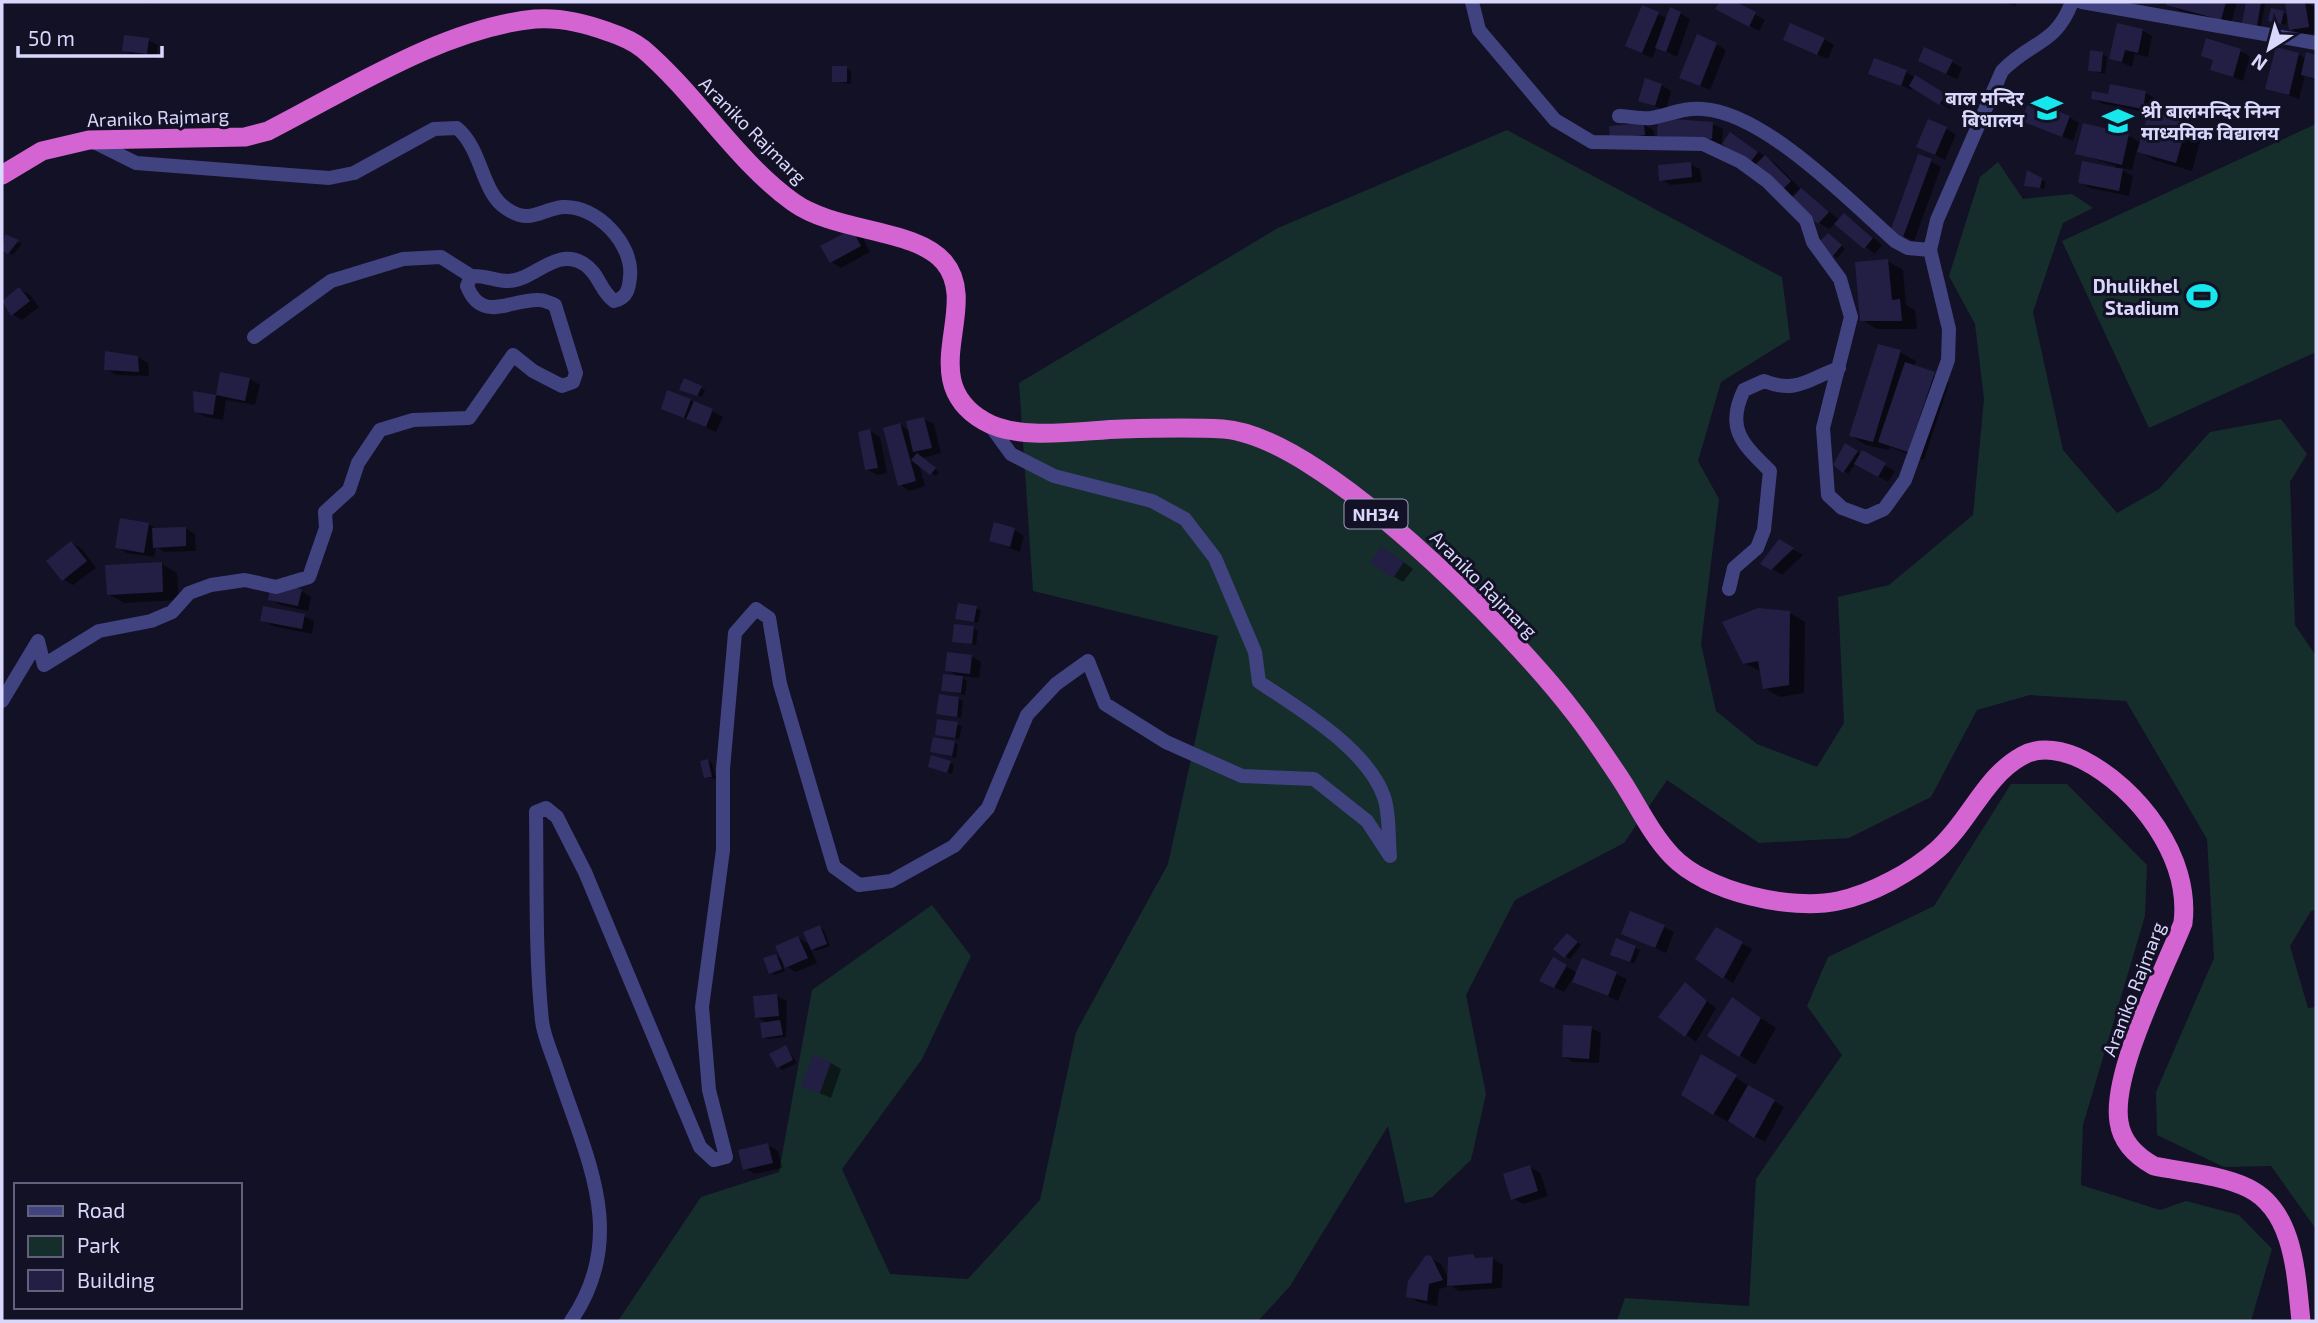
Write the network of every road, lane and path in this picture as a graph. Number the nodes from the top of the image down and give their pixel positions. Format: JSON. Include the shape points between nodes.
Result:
{"nodes":[{"id":1,"x":1472,"y":2,"type":"edge"},
{"id":2,"x":2072,"y":2,"type":"edge"},
{"id":3,"x":2081,"y":2,"type":"edge"},
{"id":4,"x":2316,"y":43,"type":"edge"},
{"id":5,"x":1619,"y":116,"type":"dead end"},
{"id":6,"x":89,"y":140,"type":"junction"},
{"id":7,"x":2,"y":175,"type":"edge"},
{"id":8,"x":1930,"y":250,"type":"junction"},
{"id":9,"x":471,"y":276,"type":"junction"},
{"id":10,"x":254,"y":337,"type":"dead end"},
{"id":11,"x":1839,"y":368,"type":"junction"},
{"id":12,"x":990,"y":425,"type":"junction"},
{"id":13,"x":1729,"y":589,"type":"dead end"},
{"id":14,"x":2,"y":701,"type":"edge"},
{"id":15,"x":571,"y":1321,"type":"edge"},
{"id":16,"x":2301,"y":1321,"type":"edge"}],
"edges":[{"from":1,"to":11,"type":"street","via":[[1479,30],[1555,120],[1592,142],[1703,144],[1767,181],[1806,220],[1813,242],[1846,294],[1851,317]]},
{"from":2,"to":8,"type":"street","via":[[2054,35],[2019,53],[2002,71],[1937,220]]},
{"from":3,"to":4,"type":"street"},
{"from":5,"to":8,"type":"street","via":[[1651,118],[1681,109],[1706,109],[1756,127],[1895,241],[1908,248]]},
{"from":6,"to":7,"type":"highway","name":"Araniko Rajmarg","number":"NH34","via":[[42,151]]},
{"from":6,"to":9,"type":"street","via":[[136,163],[329,178],[354,173],[434,129],[457,128],[470,139],[494,198],[508,210],[534,218],[564,207],[593,215],[622,241],[632,263],[629,289],[614,301],[582,262],[559,259],[509,282]]},
{"from":6,"to":12,"type":"highway","name":"Araniko Rajmarg","number":"NH34","via":[[245,137],[268,131],[454,41],[532,19],[579,21],[638,44],[764,176],[801,208],[845,226],[921,243],[936,254],[950,269],[955,297],[950,384],[959,402]]},
{"from":8,"to":11,"type":"street","via":[[1949,329],[1948,360],[1905,480],[1884,509],[1866,517],[1842,508],[1828,495],[1823,428]]},
{"from":9,"to":10,"type":"street","via":[[441,257],[403,259],[331,281]]},
{"from":9,"to":14,"type":"street","via":[[467,286],[472,299],[488,308],[540,299],[555,305],[576,373],[573,382],[562,386],[513,355],[468,418],[413,419],[380,430],[358,463],[349,491],[325,512],[326,528],[309,577],[276,587],[245,580],[211,585],[190,593],[172,612],[99,631],[44,665],[38,641]]},
{"from":11,"to":13,"type":"street","via":[[1802,386],[1781,387],[1764,381],[1744,390],[1735,412],[1736,428],[1747,449],[1770,471],[1770,494],[1764,530],[1756,548],[1734,568]]},
{"from":12,"to":15,"type":"street","via":[[1011,454],[1054,476],[1152,501],[1185,519],[1215,558],[1255,652],[1259,682],[1350,749],[1385,797],[1390,856],[1367,821],[1314,779],[1242,776],[1166,742],[1105,704],[1088,660],[1056,684],[1027,715],[988,808],[954,846],[891,881],[859,885],[834,867],[780,684],[769,618],[756,609],[735,633],[723,768],[723,850],[702,1007],[709,1090],[726,1157],[714,1160],[700,1147],[585,872],[557,817],[546,808],[536,812],[542,1024],[591,1170],[603,1223],[588,1297]]},
{"from":12,"to":16,"type":"highway","name":"Araniko Rajmarg","number":"NH34","via":[[1026,432],[1174,428],[1245,432],[1340,484],[1425,554],[1562,697],[1669,853],[1702,879],[1738,891],[1803,904],[1841,901],[1914,867],[1944,844],[1980,797],[2022,756],[2042,749],[2071,754],[2101,769],[2137,798],[2153,820],[2177,873],[2185,906],[2120,1088],[2121,1132],[2133,1151],[2154,1166],[2246,1187],[2267,1202],[2284,1225]]}]}
